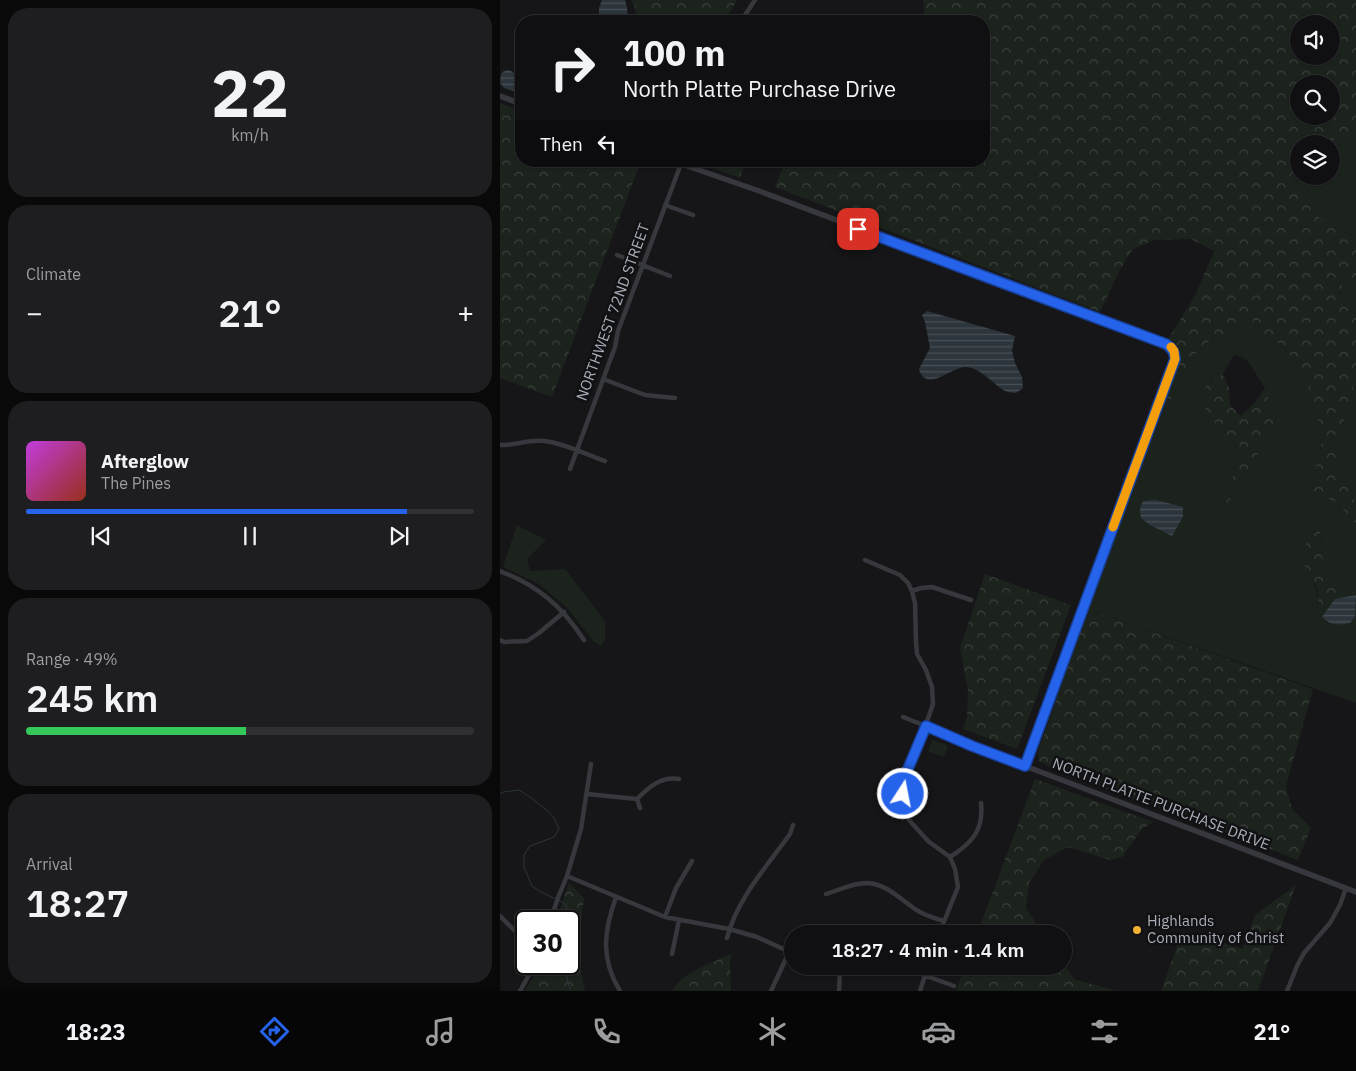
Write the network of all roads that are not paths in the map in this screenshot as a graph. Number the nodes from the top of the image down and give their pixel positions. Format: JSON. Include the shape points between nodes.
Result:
{"nodes":[{"id":1,"x":755,"y":0,"type":"edge"},
{"id":2,"x":745,"y":15,"type":"edge"},
{"id":3,"x":500,"y":96,"type":"edge"},
{"id":4,"x":515,"y":102,"type":"edge"},
{"id":5,"x":680,"y":167,"type":"edge"},
{"id":6,"x":690,"y":167,"type":"edge"},
{"id":7,"x":666,"y":205,"type":"junction"},
{"id":8,"x":693,"y":215,"type":"dead end"},
{"id":9,"x":617,"y":255,"type":"dead end"},
{"id":10,"x":643,"y":265,"type":"junction"},
{"id":11,"x":670,"y":276,"type":"dead end"},
{"id":12,"x":603,"y":379,"type":"junction"},
{"id":13,"x":675,"y":398,"type":"dead end"},
{"id":14,"x":500,"y":445,"type":"edge"},
{"id":15,"x":577,"y":451,"type":"junction"},
{"id":16,"x":605,"y":461,"type":"dead end"},
{"id":17,"x":570,"y":469,"type":"dead end"},
{"id":18,"x":865,"y":560,"type":"dead end"},
{"id":19,"x":500,"y":571,"type":"edge"},
{"id":20,"x":912,"y":591,"type":"junction"},
{"id":21,"x":971,"y":600,"type":"dead end"},
{"id":22,"x":564,"y":612,"type":"junction"},
{"id":23,"x":500,"y":640,"type":"edge"},
{"id":24,"x":584,"y":640,"type":"dead end"},
{"id":25,"x":903,"y":717,"type":"dead end"},
{"id":26,"x":926,"y":726,"type":"junction"},
{"id":27,"x":591,"y":764,"type":"dead end"},
{"id":28,"x":1025,"y":766,"type":"junction"},
{"id":29,"x":679,"y":779,"type":"dead end"},
{"id":30,"x":587,"y":794,"type":"junction"},
{"id":31,"x":637,"y":799,"type":"junction"},
{"id":32,"x":980,"y":802,"type":"dead end"},
{"id":33,"x":640,"y":808,"type":"dead end"},
{"id":34,"x":794,"y":825,"type":"dead end"},
{"id":35,"x":950,"y":857,"type":"junction"},
{"id":36,"x":692,"y":861,"type":"dead end"},
{"id":37,"x":567,"y":876,"type":"junction"},
{"id":38,"x":1346,"y":888,"type":"junction"},
{"id":39,"x":1356,"y":892,"type":"edge"},
{"id":40,"x":826,"y":894,"type":"dead end"},
{"id":41,"x":616,"y":897,"type":"junction"},
{"id":42,"x":554,"y":910,"type":"edge"},
{"id":43,"x":666,"y":916,"type":"junction"},
{"id":44,"x":501,"y":919,"type":"edge"},
{"id":45,"x":679,"y":920,"type":"junction"},
{"id":46,"x":944,"y":921,"type":"junction"},
{"id":47,"x":943,"y":925,"type":"edge"},
{"id":48,"x":729,"y":929,"type":"junction"},
{"id":49,"x":515,"y":931,"type":"edge"},
{"id":50,"x":727,"y":938,"type":"dead end"},
{"id":51,"x":784,"y":950,"type":"edge"},
{"id":52,"x":672,"y":954,"type":"dead end"},
{"id":53,"x":784,"y":966,"type":"edge"},
{"id":54,"x":529,"y":975,"type":"edge"},
{"id":55,"x":840,"y":975,"type":"edge"},
{"id":56,"x":925,"y":975,"type":"joint"},
{"id":57,"x":954,"y":986,"type":"dead end"},
{"id":58,"x":520,"y":991,"type":"edge"},
{"id":59,"x":620,"y":991,"type":"edge"},
{"id":60,"x":771,"y":991,"type":"edge"},
{"id":61,"x":839,"y":991,"type":"edge"},
{"id":62,"x":920,"y":991,"type":"edge"},
{"id":63,"x":1288,"y":991,"type":"edge"}],
"edges":[{"from":1,"to":2,"type":"street"},
{"from":3,"to":4,"type":"street"},
{"from":5,"to":7,"type":"street","name":"NORTHWEST 72ND STREET"},
{"from":6,"to":28,"type":"street","via":[[1109,321],[1166,344],[1174,351],[1175,359]]},
{"from":7,"to":8,"type":"street"},
{"from":7,"to":10,"type":"street","name":"NORTHWEST 72ND STREET"},
{"from":9,"to":10,"type":"street"},
{"from":10,"to":11,"type":"street"},
{"from":10,"to":12,"type":"street","name":"NORTHWEST 72ND STREET"},
{"from":12,"to":13,"type":"street","via":[[645,395]]},
{"from":12,"to":15,"type":"street","name":"NORTHWEST 72ND STREET"},
{"from":14,"to":15,"type":"street","via":[[543,441]]},
{"from":15,"to":16,"type":"street"},
{"from":15,"to":17,"type":"street","name":"NORTHWEST 72ND STREET"},
{"from":18,"to":20,"type":"street","via":[[900,575]]},
{"from":19,"to":22,"type":"street","via":[[528,583]]},
{"from":20,"to":21,"type":"street","via":[[932,587]]},
{"from":20,"to":26,"type":"street","via":[[917,654],[932,687],[933,704]]},
{"from":22,"to":23,"type":"street","via":[[527,641]]},
{"from":22,"to":24,"type":"street"},
{"from":25,"to":26,"type":"street","name":"NORTH PLATTE PURCHASE DRIVE"},
{"from":26,"to":28,"type":"street","name":"NORTH PLATTE PURCHASE DRIVE"},
{"from":26,"to":35,"type":"street","via":[[905,776],[905,809],[909,820],[928,841]]},
{"from":27,"to":30,"type":"street"},
{"from":28,"to":38,"type":"street","name":"NORTH PLATTE PURCHASE DRIVE"},
{"from":29,"to":31,"type":"street","via":[[656,782]]},
{"from":30,"to":31,"type":"street"},
{"from":30,"to":37,"type":"street"},
{"from":31,"to":33,"type":"street"},
{"from":32,"to":35,"type":"street","via":[[977,833]]},
{"from":34,"to":48,"type":"street","via":[[747,894]]},
{"from":35,"to":46,"type":"street","via":[[958,887]]},
{"from":36,"to":43,"type":"street","via":[[676,888]]},
{"from":37,"to":41,"type":"street"},
{"from":37,"to":42,"type":"street"},
{"from":38,"to":39,"type":"street","name":"NORTH PLATTE PURCHASE DRIVE"},
{"from":38,"to":63,"type":"street","via":[[1330,923],[1300,959]]},
{"from":40,"to":46,"type":"street","via":[[853,885],[872,884],[887,889],[916,910]]},
{"from":41,"to":43,"type":"street"},
{"from":41,"to":59,"type":"street","via":[[607,926],[606,946],[608,965]]},
{"from":43,"to":45,"type":"street"},
{"from":44,"to":49,"type":"street"},
{"from":45,"to":48,"type":"street"},
{"from":45,"to":52,"type":"street"},
{"from":46,"to":47,"type":"street"},
{"from":48,"to":50,"type":"street"},
{"from":48,"to":51,"type":"street"},
{"from":53,"to":60,"type":"street"},
{"from":54,"to":58,"type":"street"},
{"from":55,"to":61,"type":"street"},
{"from":56,"to":57,"type":"street"},
{"from":56,"to":62,"type":"street"}]}
